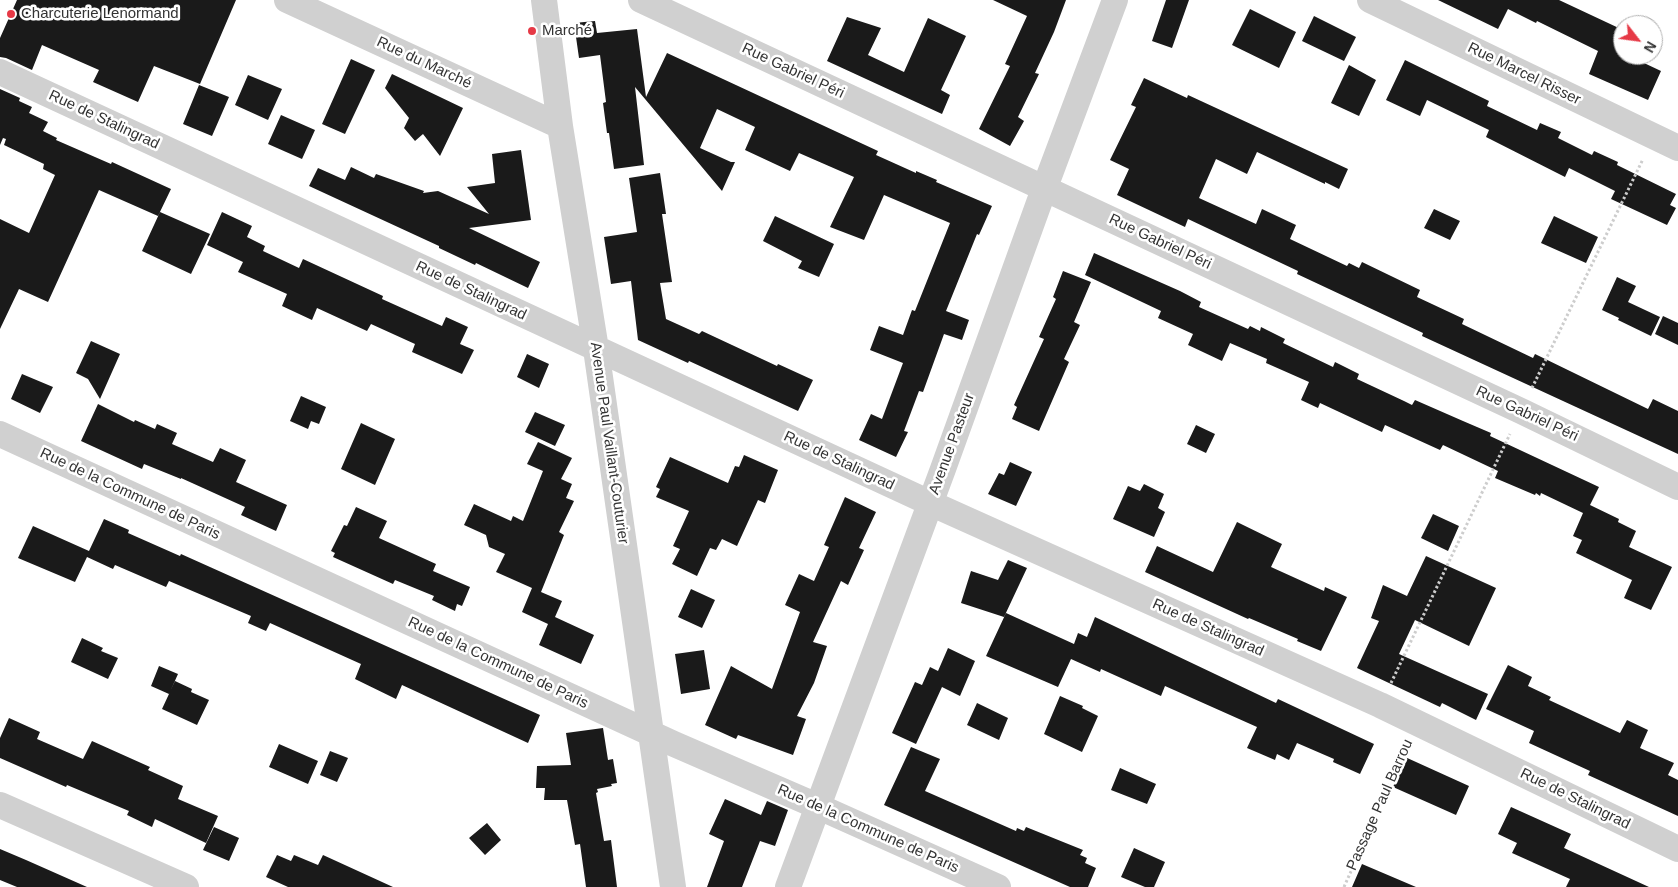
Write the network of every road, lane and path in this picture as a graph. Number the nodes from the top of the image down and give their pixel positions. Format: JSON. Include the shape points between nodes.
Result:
{"nodes":[{"id":1,"x":287,"y":0,"type":"edge"},
{"id":2,"x":544,"y":0,"type":"edge"},
{"id":3,"x":641,"y":0,"type":"edge"},
{"id":4,"x":1115,"y":0,"type":"edge"},
{"id":5,"x":1370,"y":0,"type":"edge"},
{"id":6,"x":0,"y":72,"type":"edge"},
{"id":7,"x":560,"y":126,"type":"junction"},
{"id":8,"x":1678,"y":148,"type":"edge"},
{"id":9,"x":1045,"y":188,"type":"junction"},
{"id":10,"x":596,"y":349,"type":"junction"},
{"id":11,"x":0,"y":434,"type":"edge"},
{"id":12,"x":1678,"y":487,"type":"edge"},
{"id":13,"x":930,"y":503,"type":"junction"},
{"id":14,"x":1416,"y":724,"type":"junction"},
{"id":15,"x":650,"y":733,"type":"junction"},
{"id":16,"x":0,"y":805,"type":"edge"},
{"id":17,"x":817,"y":806,"type":"junction"},
{"id":18,"x":1678,"y":849,"type":"edge"},
{"id":19,"x":186,"y":887,"type":"edge"},
{"id":20,"x":673,"y":887,"type":"edge"},
{"id":21,"x":788,"y":887,"type":"edge"},
{"id":22,"x":998,"y":887,"type":"edge"},
{"id":23,"x":1344,"y":887,"type":"edge"}],
"edges":[{"from":1,"to":7,"type":"street","name":"Rue du Marché"},
{"from":2,"to":7,"type":"street","name":"Avenue Paul Vaillant-Couturier"},
{"from":3,"to":9,"type":"street","name":"Rue Gabriel Péri"},
{"from":4,"to":9,"type":"street","name":"Avenue Pasteur"},
{"from":5,"to":8,"type":"street","name":"Rue Marcel Risser"},
{"from":6,"to":10,"type":"street","name":"Rue de Stalingrad"},
{"from":7,"to":10,"type":"street","name":"Avenue Paul Vaillant-Couturier"},
{"from":9,"to":12,"type":"street","name":"Rue Gabriel Péri"},
{"from":9,"to":13,"type":"street","name":"Avenue Pasteur"},
{"from":10,"to":13,"type":"street","name":"Rue de Stalingrad"},
{"from":10,"to":15,"type":"street","name":"Avenue Paul Vaillant-Couturier"},
{"from":11,"to":15,"type":"street","name":"Rue de la Commune de Paris"},
{"from":13,"to":14,"type":"street","name":"Rue de Stalingrad"},
{"from":13,"to":17,"type":"street","name":"Avenue Pasteur"},
{"from":14,"to":18,"type":"street","name":"Rue de Stalingrad"},
{"from":14,"to":23,"type":"path","name":"Passage Paul Barrou"},
{"from":15,"to":17,"type":"street","name":"Rue de la Commune de Paris"},
{"from":15,"to":20,"type":"street","name":"Avenue Paul Vaillant-Couturier"},
{"from":16,"to":19,"type":"street"},
{"from":17,"to":21,"type":"street","name":"Avenue Pasteur"},
{"from":17,"to":22,"type":"street","name":"Rue de la Commune de Paris"}]}
